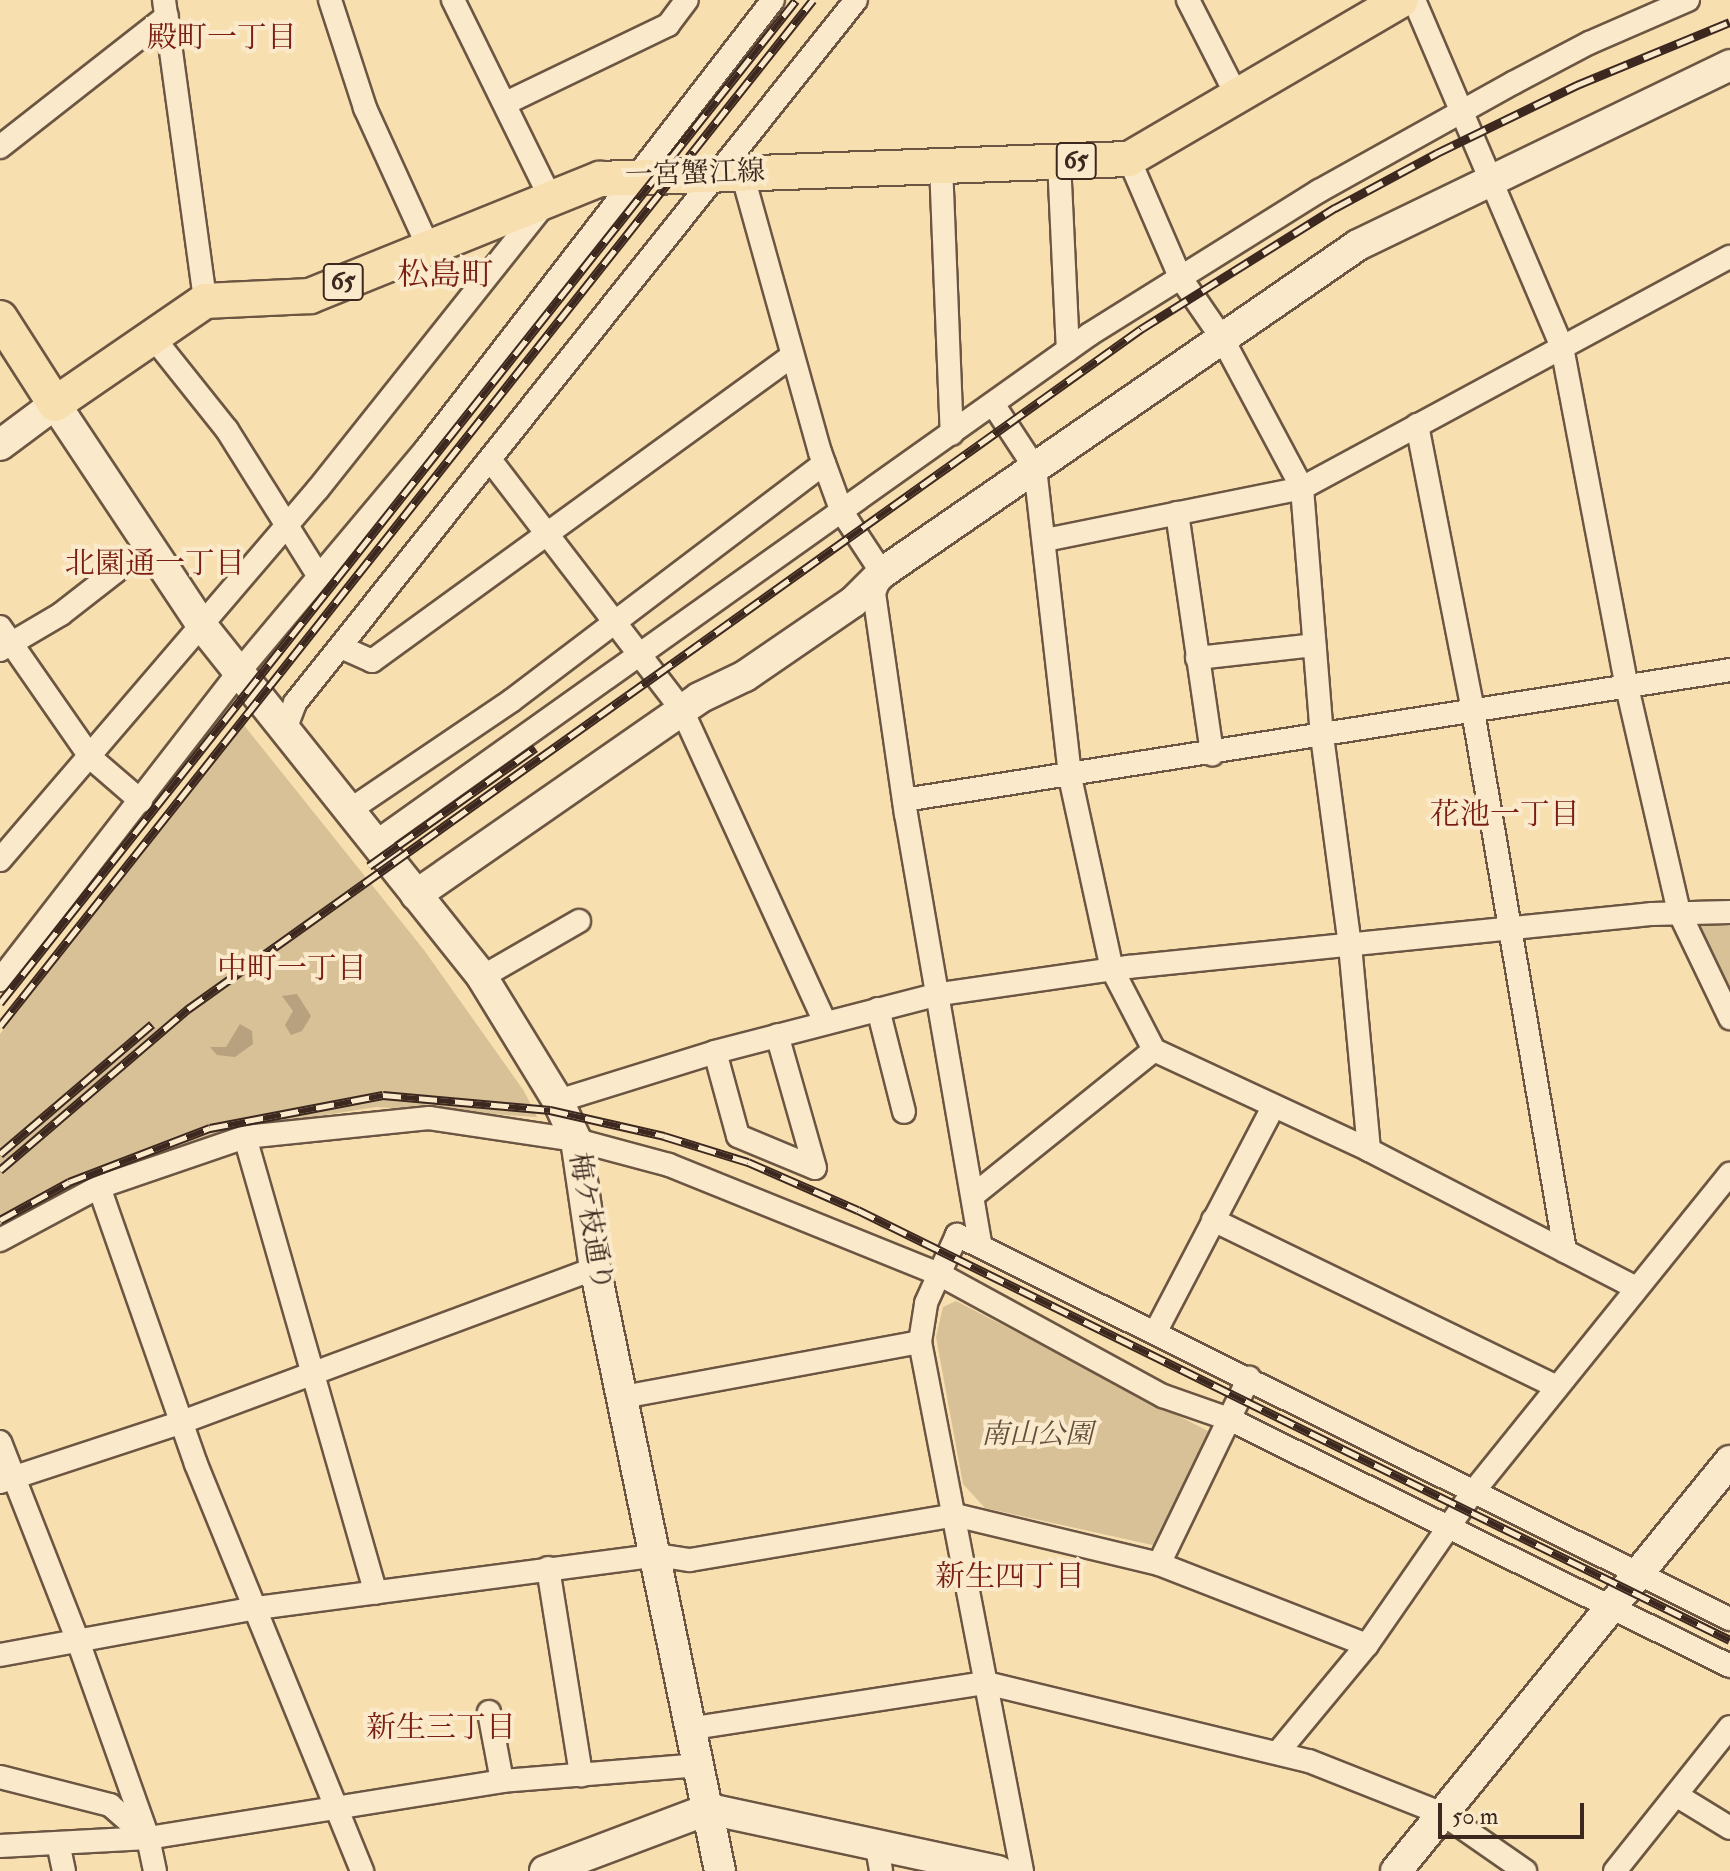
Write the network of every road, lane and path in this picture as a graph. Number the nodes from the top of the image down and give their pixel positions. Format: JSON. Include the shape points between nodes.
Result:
{"nodes":[{"id":1,"x":330,"y":0,"type":"edge"},
{"id":2,"x":453,"y":0,"type":"edge"},
{"id":3,"x":687,"y":0,"type":"edge"},
{"id":4,"x":773,"y":0,"type":"edge"},
{"id":5,"x":1188,"y":0,"type":"edge"},
{"id":6,"x":1401,"y":0,"type":"edge"},
{"id":7,"x":1414,"y":0,"type":"edge"},
{"id":8,"x":1688,"y":0,"type":"edge"},
{"id":9,"x":851,"y":2,"type":"edge"},
{"id":10,"x":166,"y":8,"type":"edge"},
{"id":11,"x":1730,"y":65,"type":"edge"},
{"id":12,"x":1237,"y":96,"type":"junction"},
{"id":13,"x":506,"y":103,"type":"junction"},
{"id":14,"x":1459,"y":113,"type":"junction"},
{"id":15,"x":0,"y":147,"type":"edge"},
{"id":16,"x":1129,"y":159,"type":"junction"},
{"id":17,"x":1059,"y":161,"type":"junction"},
{"id":18,"x":941,"y":165,"type":"junction"},
{"id":19,"x":728,"y":173,"type":"junction"},
{"id":20,"x":634,"y":175,"type":"junction"},
{"id":21,"x":1494,"y":178,"type":"junction"},
{"id":22,"x":550,"y":197,"type":"junction"},
{"id":23,"x":428,"y":246,"type":"junction"},
{"id":24,"x":1730,"y":257,"type":"edge"},
{"id":25,"x":1180,"y":277,"type":"junction"},
{"id":26,"x":205,"y":301,"type":"junction"},
{"id":27,"x":0,"y":318,"type":"edge"},
{"id":28,"x":152,"y":336,"type":"junction"},
{"id":29,"x":1222,"y":338,"type":"junction"},
{"id":30,"x":1562,"y":347,"type":"junction"},
{"id":31,"x":1068,"y":350,"type":"junction"},
{"id":32,"x":792,"y":356,"type":"junction"},
{"id":33,"x":55,"y":404,"type":"junction"},
{"id":34,"x":993,"y":404,"type":"junction"},
{"id":35,"x":1417,"y":425,"type":"junction"},
{"id":36,"x":952,"y":434,"type":"junction"},
{"id":37,"x":0,"y":445,"type":"edge"},
{"id":38,"x":491,"y":461,"type":"junction"},
{"id":39,"x":824,"y":463,"type":"junction"},
{"id":40,"x":1035,"y":468,"type":"junction"},
{"id":41,"x":1302,"y":488,"type":"junction"},
{"id":42,"x":842,"y":512,"type":"junction"},
{"id":43,"x":1177,"y":513,"type":"junction"},
{"id":44,"x":288,"y":521,"type":"junction"},
{"id":45,"x":546,"y":536,"type":"junction"},
{"id":46,"x":1045,"y":540,"type":"junction"},
{"id":47,"x":147,"y":547,"type":"junction"},
{"id":48,"x":882,"y":573,"type":"junction"},
{"id":49,"x":318,"y":575,"type":"junction"},
{"id":50,"x":613,"y":622,"type":"junction"},
{"id":51,"x":203,"y":627,"type":"junction"},
{"id":52,"x":3,"y":640,"type":"edge"},
{"id":53,"x":1314,"y":645,"type":"junction"},
{"id":54,"x":343,"y":648,"type":"junction"},
{"id":55,"x":640,"y":653,"type":"junction"},
{"id":56,"x":1197,"y":658,"type":"junction"},
{"id":57,"x":1730,"y":670,"type":"edge"},
{"id":58,"x":239,"y":672,"type":"junction"},
{"id":59,"x":1627,"y":687,"type":"junction"},
{"id":60,"x":682,"y":710,"type":"junction"},
{"id":61,"x":1473,"y":711,"type":"junction"},
{"id":62,"x":284,"y":732,"type":"junction"},
{"id":63,"x":1322,"y":736,"type":"junction"},
{"id":64,"x":1212,"y":754,"type":"junction"},
{"id":65,"x":91,"y":758,"type":"junction"},
{"id":66,"x":1070,"y":777,"type":"junction"},
{"id":67,"x":904,"y":800,"type":"junction"},
{"id":68,"x":141,"y":801,"type":"junction"},
{"id":69,"x":347,"y":812,"type":"junction"},
{"id":70,"x":373,"y":844,"type":"junction"},
{"id":71,"x":0,"y":860,"type":"edge"},
{"id":72,"x":416,"y":895,"type":"junction"},
{"id":73,"x":1679,"y":912,"type":"junction"},
{"id":74,"x":1730,"y":912,"type":"edge"},
{"id":75,"x":579,"y":921,"type":"dead end"},
{"id":76,"x":1507,"y":930,"type":"junction"},
{"id":77,"x":1350,"y":945,"type":"junction"},
{"id":78,"x":1112,"y":969,"type":"junction"},
{"id":79,"x":482,"y":977,"type":"junction"},
{"id":80,"x":0,"y":980,"type":"edge"},
{"id":81,"x":940,"y":994,"type":"junction"},
{"id":82,"x":878,"y":1009,"type":"junction"},
{"id":83,"x":1730,"y":1018,"type":"edge"},
{"id":84,"x":825,"y":1022,"type":"junction"},
{"id":85,"x":777,"y":1035,"type":"junction"},
{"id":86,"x":1154,"y":1050,"type":"junction"},
{"id":87,"x":715,"y":1052,"type":"junction"},
{"id":88,"x":558,"y":1101,"type":"junction"},
{"id":89,"x":1273,"y":1107,"type":"junction"},
{"id":90,"x":904,"y":1112,"type":"dead end"},
{"id":91,"x":245,"y":1137,"type":"junction"},
{"id":92,"x":576,"y":1140,"type":"junction"},
{"id":93,"x":1369,"y":1150,"type":"junction"},
{"id":94,"x":1730,"y":1174,"type":"edge"},
{"id":95,"x":99,"y":1187,"type":"junction"},
{"id":96,"x":975,"y":1194,"type":"junction"},
{"id":97,"x":1213,"y":1220,"type":"junction"},
{"id":98,"x":0,"y":1240,"type":"edge"},
{"id":99,"x":981,"y":1247,"type":"junction"},
{"id":100,"x":1565,"y":1251,"type":"junction"},
{"id":101,"x":595,"y":1268,"type":"junction"},
{"id":102,"x":939,"y":1274,"type":"junction"},
{"id":103,"x":1634,"y":1287,"type":"junction"},
{"id":104,"x":1156,"y":1331,"type":"junction"},
{"id":105,"x":920,"y":1342,"type":"junction"},
{"id":106,"x":314,"y":1373,"type":"junction"},
{"id":107,"x":1249,"y":1378,"type":"junction"},
{"id":108,"x":1557,"y":1387,"type":"junction"},
{"id":109,"x":623,"y":1397,"type":"junction"},
{"id":110,"x":1229,"y":1419,"type":"junction"},
{"id":111,"x":182,"y":1422,"type":"junction"},
{"id":112,"x":0,"y":1442,"type":"edge"},
{"id":113,"x":1730,"y":1461,"type":"edge"},
{"id":114,"x":7,"y":1480,"type":"edge"},
{"id":115,"x":1473,"y":1492,"type":"junction"},
{"id":116,"x":955,"y":1515,"type":"junction"},
{"id":117,"x":1452,"y":1529,"type":"junction"},
{"id":118,"x":657,"y":1555,"type":"junction"},
{"id":119,"x":1159,"y":1564,"type":"junction"},
{"id":120,"x":548,"y":1568,"type":"junction"},
{"id":121,"x":1641,"y":1575,"type":"junction"},
{"id":122,"x":376,"y":1593,"type":"junction"},
{"id":123,"x":257,"y":1608,"type":"junction"},
{"id":124,"x":1614,"y":1609,"type":"junction"},
{"id":125,"x":1730,"y":1619,"type":"edge"},
{"id":126,"x":78,"y":1641,"type":"junction"},
{"id":127,"x":1367,"y":1645,"type":"junction"},
{"id":128,"x":0,"y":1655,"type":"edge"},
{"id":129,"x":1730,"y":1666,"type":"edge"},
{"id":130,"x":986,"y":1683,"type":"junction"},
{"id":131,"x":489,"y":1712,"type":"dead end"},
{"id":132,"x":1730,"y":1727,"type":"edge"},
{"id":133,"x":694,"y":1728,"type":"junction"},
{"id":134,"x":1279,"y":1751,"type":"junction"},
{"id":135,"x":701,"y":1765,"type":"junction"},
{"id":136,"x":581,"y":1775,"type":"junction"},
{"id":137,"x":0,"y":1777,"type":"edge"},
{"id":138,"x":502,"y":1781,"type":"junction"},
{"id":139,"x":1676,"y":1795,"type":"junction"},
{"id":140,"x":335,"y":1805,"type":"junction"},
{"id":141,"x":709,"y":1809,"type":"junction"},
{"id":142,"x":1443,"y":1814,"type":"junction"},
{"id":143,"x":1730,"y":1828,"type":"edge"},
{"id":144,"x":148,"y":1838,"type":"junction"},
{"id":145,"x":58,"y":1843,"type":"junction"},
{"id":146,"x":0,"y":1846,"type":"edge"},
{"id":147,"x":879,"y":1857,"type":"edge"},
{"id":148,"x":64,"y":1871,"type":"edge"},
{"id":149,"x":155,"y":1871,"type":"edge"},
{"id":150,"x":362,"y":1871,"type":"edge"},
{"id":151,"x":545,"y":1871,"type":"edge"},
{"id":152,"x":720,"y":1871,"type":"edge"},
{"id":153,"x":998,"y":1871,"type":"edge"},
{"id":154,"x":1022,"y":1871,"type":"edge"},
{"id":155,"x":1396,"y":1871,"type":"edge"},
{"id":156,"x":1525,"y":1871,"type":"edge"},
{"id":157,"x":1615,"y":1871,"type":"edge"}],
"edges":[{"from":1,"to":23,"type":"street","via":[[365,108]]},
{"from":2,"to":13,"type":"street"},
{"from":3,"to":13,"type":"street","via":[[668,25]]},
{"from":4,"to":20,"type":"street"},
{"from":5,"to":12,"type":"street"},
{"from":6,"to":12,"type":"main road","name":"一宮蟹江線","number":"65"},
{"from":7,"to":14,"type":"street"},
{"from":8,"to":14,"type":"street","via":[[1589,43]]},
{"from":9,"to":19,"type":"street"},
{"from":10,"to":15,"type":"street"},
{"from":10,"to":26,"type":"street"},
{"from":11,"to":21,"type":"street"},
{"from":12,"to":16,"type":"main road","name":"一宮蟹江線","number":"65"},
{"from":13,"to":22,"type":"street"},
{"from":14,"to":21,"type":"street"},
{"from":14,"to":25,"type":"street"},
{"from":16,"to":17,"type":"main road","name":"一宮蟹江線","number":"65"},
{"from":16,"to":25,"type":"street"},
{"from":17,"to":18,"type":"main road","name":"一宮蟹江線","number":"65"},
{"from":17,"to":31,"type":"street"},
{"from":18,"to":19,"type":"main road","name":"一宮蟹江線","number":"65"},
{"from":18,"to":36,"type":"street"},
{"from":19,"to":20,"type":"main road","name":"一宮蟹江線","number":"65"},
{"from":19,"to":32,"type":"street"},
{"from":19,"to":38,"type":"street"},
{"from":20,"to":22,"type":"main road","name":"一宮蟹江線","number":"65","via":[[600,179]]},
{"from":20,"to":49,"type":"street","via":[[426,449]]},
{"from":21,"to":29,"type":"street","via":[[1358,245]]},
{"from":21,"to":30,"type":"street"},
{"from":22,"to":23,"type":"main road","name":"一宮蟹江線","number":"65"},
{"from":22,"to":44,"type":"street"},
{"from":23,"to":26,"type":"main road","name":"一宮蟹江線","number":"65","via":[[310,296]]},
{"from":24,"to":30,"type":"street"},
{"from":25,"to":29,"type":"street"},
{"from":25,"to":31,"type":"street"},
{"from":26,"to":28,"type":"main road"},
{"from":27,"to":33,"type":"main road"},
{"from":28,"to":33,"type":"main road"},
{"from":28,"to":44,"type":"street","via":[[227,430]]},
{"from":29,"to":40,"type":"street"},
{"from":29,"to":41,"type":"street"},
{"from":30,"to":35,"type":"street"},
{"from":30,"to":59,"type":"street"},
{"from":31,"to":34,"type":"street"},
{"from":32,"to":39,"type":"street"},
{"from":32,"to":45,"type":"street"},
{"from":33,"to":37,"type":"street"},
{"from":33,"to":47,"type":"street","name":"梅ケ枝通り"},
{"from":34,"to":36,"type":"street"},
{"from":34,"to":40,"type":"street"},
{"from":35,"to":41,"type":"street"},
{"from":35,"to":61,"type":"street"},
{"from":36,"to":42,"type":"street"},
{"from":38,"to":45,"type":"street"},
{"from":38,"to":54,"type":"street"},
{"from":39,"to":42,"type":"street"},
{"from":39,"to":50,"type":"street"},
{"from":40,"to":46,"type":"street"},
{"from":40,"to":48,"type":"street"},
{"from":41,"to":43,"type":"street"},
{"from":41,"to":53,"type":"street"},
{"from":42,"to":48,"type":"street"},
{"from":42,"to":55,"type":"street"},
{"from":43,"to":46,"type":"street"},
{"from":43,"to":56,"type":"street"},
{"from":44,"to":49,"type":"street"},
{"from":44,"to":51,"type":"street"},
{"from":45,"to":50,"type":"street"},
{"from":45,"to":54,"type":"street","via":[[372,661]]},
{"from":46,"to":66,"type":"street"},
{"from":47,"to":51,"type":"street","name":"梅ケ枝通り"},
{"from":47,"to":52,"type":"street","via":[[61,614]]},
{"from":48,"to":60,"type":"street","via":[[853,602],[757,668]]},
{"from":48,"to":67,"type":"street","via":[[874,593]]},
{"from":49,"to":58,"type":"street"},
{"from":50,"to":55,"type":"street"},
{"from":50,"to":69,"type":"street","via":[[511,701]]},
{"from":51,"to":58,"type":"street","name":"梅ケ枝通り"},
{"from":51,"to":65,"type":"street"},
{"from":52,"to":65,"type":"street"},
{"from":53,"to":56,"type":"street"},
{"from":53,"to":63,"type":"street"},
{"from":54,"to":62,"type":"street","via":[[295,703]]},
{"from":55,"to":60,"type":"street"},
{"from":55,"to":70,"type":"street"},
{"from":56,"to":64,"type":"street"},
{"from":57,"to":59,"type":"street"},
{"from":58,"to":62,"type":"street","name":"梅ケ枝通り"},
{"from":58,"to":68,"type":"street"},
{"from":59,"to":61,"type":"street"},
{"from":59,"to":73,"type":"street"},
{"from":60,"to":72,"type":"street"},
{"from":60,"to":84,"type":"street"},
{"from":61,"to":63,"type":"street"},
{"from":61,"to":76,"type":"street"},
{"from":62,"to":69,"type":"street","name":"梅ケ枝通り"},
{"from":63,"to":64,"type":"street"},
{"from":63,"to":77,"type":"street"},
{"from":64,"to":66,"type":"street"},
{"from":65,"to":68,"type":"street"},
{"from":65,"to":71,"type":"street"},
{"from":66,"to":67,"type":"street"},
{"from":66,"to":78,"type":"street"},
{"from":67,"to":81,"type":"street"},
{"from":68,"to":80,"type":"street"},
{"from":69,"to":70,"type":"street","name":"梅ケ枝通り"},
{"from":70,"to":72,"type":"street","name":"梅ケ枝通り"},
{"from":72,"to":79,"type":"street","name":"梅ケ枝通り"},
{"from":73,"to":74,"type":"street"},
{"from":73,"to":76,"type":"street"},
{"from":73,"to":83,"type":"street"},
{"from":75,"to":79,"type":"street"},
{"from":76,"to":77,"type":"street"},
{"from":76,"to":100,"type":"street"},
{"from":77,"to":78,"type":"street"},
{"from":77,"to":93,"type":"street"},
{"from":78,"to":81,"type":"street"},
{"from":78,"to":86,"type":"street"},
{"from":79,"to":88,"type":"street","name":"梅ケ枝通り"},
{"from":81,"to":82,"type":"street"},
{"from":81,"to":96,"type":"street"},
{"from":82,"to":84,"type":"street"},
{"from":82,"to":90,"type":"street"},
{"from":84,"to":85,"type":"street"},
{"from":85,"to":87,"type":"street"},
{"from":85,"to":87,"type":"street","via":[[815,1168],[738,1136]]},
{"from":86,"to":89,"type":"street"},
{"from":86,"to":96,"type":"street"},
{"from":87,"to":88,"type":"street"},
{"from":88,"to":92,"type":"street","name":"梅ケ枝通り"},
{"from":89,"to":93,"type":"street"},
{"from":89,"to":97,"type":"street"},
{"from":91,"to":92,"type":"street","via":[[429,1118]]},
{"from":91,"to":95,"type":"street"},
{"from":91,"to":106,"type":"street"},
{"from":92,"to":101,"type":"street","name":"梅ケ枝通り"},
{"from":92,"to":102,"type":"street","via":[[669,1165]]},
{"from":93,"to":100,"type":"street"},
{"from":94,"to":103,"type":"street"},
{"from":95,"to":98,"type":"street"},
{"from":95,"to":111,"type":"street"},
{"from":96,"to":99,"type":"street"},
{"from":97,"to":104,"type":"street"},
{"from":97,"to":108,"type":"street"},
{"from":99,"to":102,"type":"street","via":[[957,1235]]},
{"from":99,"to":104,"type":"street"},
{"from":100,"to":103,"type":"street"},
{"from":101,"to":106,"type":"street"},
{"from":101,"to":109,"type":"street","name":"梅ケ枝通り"},
{"from":102,"to":105,"type":"street","via":[[926,1303]]},
{"from":102,"to":110,"type":"street","via":[[1163,1396]]},
{"from":103,"to":108,"type":"street"},
{"from":104,"to":107,"type":"street"},
{"from":105,"to":109,"type":"street"},
{"from":105,"to":116,"type":"street"},
{"from":106,"to":111,"type":"street"},
{"from":106,"to":122,"type":"street"},
{"from":107,"to":110,"type":"street"},
{"from":107,"to":115,"type":"street"},
{"from":108,"to":115,"type":"street"},
{"from":109,"to":118,"type":"street","name":"梅ケ枝通り"},
{"from":110,"to":117,"type":"street"},
{"from":110,"to":119,"type":"street"},
{"from":111,"to":114,"type":"street"},
{"from":111,"to":123,"type":"street"},
{"from":112,"to":114,"type":"street"},
{"from":113,"to":121,"type":"street"},
{"from":114,"to":126,"type":"street"},
{"from":115,"to":117,"type":"street"},
{"from":115,"to":121,"type":"street"},
{"from":116,"to":118,"type":"street","via":[[690,1560]]},
{"from":116,"to":119,"type":"street"},
{"from":116,"to":130,"type":"street"},
{"from":117,"to":124,"type":"street"},
{"from":117,"to":127,"type":"street"},
{"from":118,"to":120,"type":"street"},
{"from":118,"to":133,"type":"street","name":"梅ケ枝通り"},
{"from":119,"to":127,"type":"street"},
{"from":120,"to":122,"type":"street"},
{"from":120,"to":136,"type":"street"},
{"from":121,"to":124,"type":"street"},
{"from":121,"to":125,"type":"street"},
{"from":122,"to":123,"type":"street"},
{"from":123,"to":126,"type":"street"},
{"from":123,"to":140,"type":"street"},
{"from":124,"to":129,"type":"street"},
{"from":124,"to":142,"type":"street"},
{"from":126,"to":128,"type":"street"},
{"from":126,"to":144,"type":"street"},
{"from":127,"to":134,"type":"street"},
{"from":130,"to":133,"type":"street"},
{"from":130,"to":134,"type":"street"},
{"from":130,"to":154,"type":"street"},
{"from":131,"to":138,"type":"street"},
{"from":132,"to":139,"type":"street"},
{"from":133,"to":135,"type":"street","name":"梅ケ枝通り"},
{"from":134,"to":142,"type":"street"},
{"from":135,"to":136,"type":"street"},
{"from":135,"to":141,"type":"street","name":"梅ケ枝通り"},
{"from":136,"to":138,"type":"street"},
{"from":137,"to":144,"type":"street","via":[[110,1805]]},
{"from":138,"to":140,"type":"street"},
{"from":139,"to":143,"type":"street"},
{"from":139,"to":157,"type":"street"},
{"from":140,"to":144,"type":"street"},
{"from":140,"to":150,"type":"street"},
{"from":141,"to":147,"type":"street"},
{"from":141,"to":151,"type":"street"},
{"from":141,"to":152,"type":"street","name":"梅ケ枝通り"},
{"from":142,"to":155,"type":"street"},
{"from":142,"to":156,"type":"street"},
{"from":144,"to":145,"type":"street"},
{"from":144,"to":149,"type":"street"},
{"from":145,"to":146,"type":"street"},
{"from":145,"to":148,"type":"street"},
{"from":147,"to":153,"type":"street"}]}
